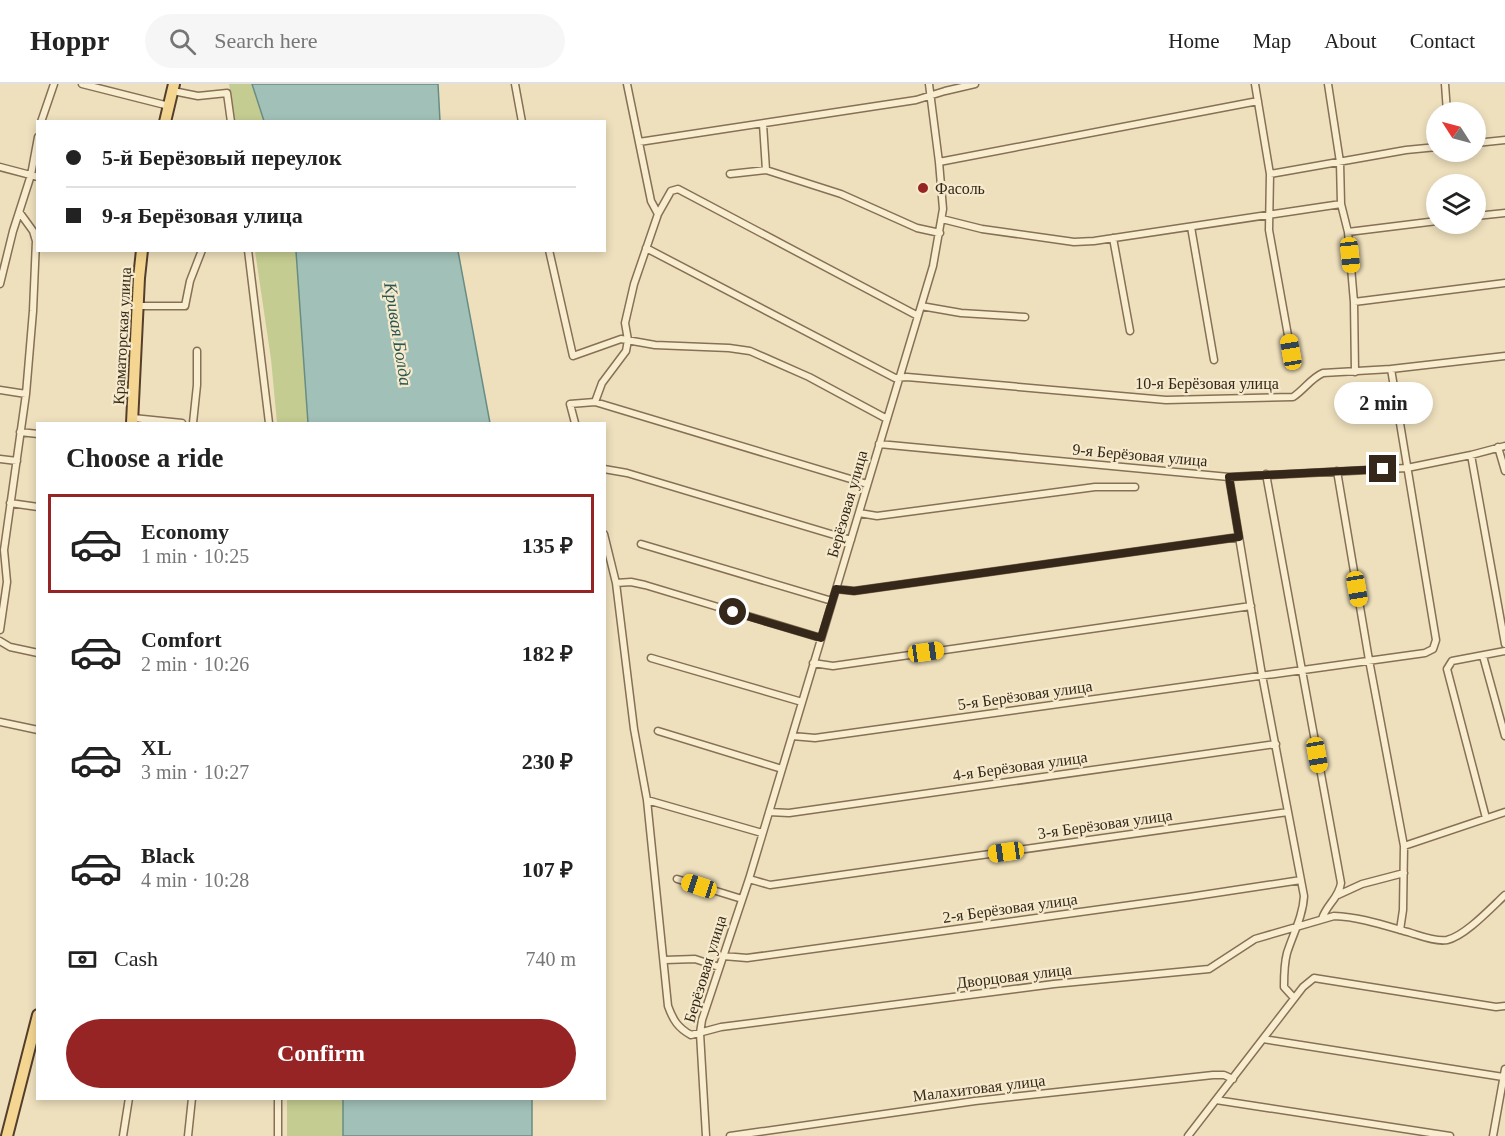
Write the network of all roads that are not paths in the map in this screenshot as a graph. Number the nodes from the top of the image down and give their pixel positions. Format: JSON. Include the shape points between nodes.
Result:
{"nodes":[{"id":1,"x":54,"y":84,"type":"edge"},
{"id":2,"x":81,"y":84,"type":"edge"},
{"id":3,"x":515,"y":84,"type":"edge"},
{"id":4,"x":627,"y":84,"type":"edge"},
{"id":5,"x":929,"y":84,"type":"edge"},
{"id":6,"x":975,"y":84,"type":"edge"},
{"id":7,"x":1255,"y":84,"type":"edge"},
{"id":8,"x":1328,"y":84,"type":"edge"},
{"id":9,"x":1445,"y":84,"type":"edge"},
{"id":10,"x":173,"y":88,"type":"edge"},
{"id":11,"x":931,"y":97,"type":"junction"},
{"id":12,"x":1258,"y":101,"type":"junction"},
{"id":13,"x":1446,"y":102,"type":"edge"},
{"id":14,"x":169,"y":106,"type":"junction"},
{"id":15,"x":42,"y":120,"type":"edge"},
{"id":16,"x":166,"y":120,"type":"edge"},
{"id":17,"x":231,"y":120,"type":"edge"},
{"id":18,"x":522,"y":120,"type":"edge"},
{"id":19,"x":763,"y":124,"type":"junction"},
{"id":20,"x":1505,"y":140,"type":"edge"},
{"id":21,"x":639,"y":142,"type":"junction"},
{"id":22,"x":1486,"y":142,"type":"edge"},
{"id":23,"x":1426,"y":148,"type":"edge"},
{"id":24,"x":36,"y":156,"type":"edge"},
{"id":25,"x":939,"y":162,"type":"junction"},
{"id":26,"x":1341,"y":162,"type":"junction"},
{"id":27,"x":0,"y":167,"type":"edge"},
{"id":28,"x":766,"y":170,"type":"junction"},
{"id":29,"x":730,"y":174,"type":"dead end"},
{"id":30,"x":1270,"y":174,"type":"junction"},
{"id":31,"x":34,"y":176,"type":"edge"},
{"id":32,"x":1341,"y":204,"type":"junction"},
{"id":33,"x":20,"y":213,"type":"junction"},
{"id":34,"x":1505,"y":213,"type":"edge"},
{"id":35,"x":658,"y":214,"type":"junction"},
{"id":36,"x":1486,"y":215,"type":"edge"},
{"id":37,"x":1270,"y":216,"type":"junction"},
{"id":38,"x":942,"y":219,"type":"junction"},
{"id":39,"x":1426,"y":222,"type":"edge"},
{"id":40,"x":1191,"y":227,"type":"junction"},
{"id":41,"x":1348,"y":232,"type":"junction"},
{"id":42,"x":940,"y":233,"type":"junction"},
{"id":43,"x":1113,"y":238,"type":"junction"},
{"id":44,"x":646,"y":248,"type":"junction"},
{"id":45,"x":142,"y":252,"type":"edge"},
{"id":46,"x":201,"y":252,"type":"edge"},
{"id":47,"x":248,"y":252,"type":"edge"},
{"id":48,"x":549,"y":252,"type":"edge"},
{"id":49,"x":1505,"y":283,"type":"edge"},
{"id":50,"x":0,"y":284,"type":"edge"},
{"id":51,"x":1354,"y":302,"type":"junction"},
{"id":52,"x":138,"y":306,"type":"junction"},
{"id":53,"x":921,"y":306,"type":"junction"},
{"id":54,"x":918,"y":316,"type":"junction"},
{"id":55,"x":1025,"y":317,"type":"dead end"},
{"id":56,"x":1130,"y":331,"type":"dead end"},
{"id":57,"x":628,"y":340,"type":"junction"},
{"id":58,"x":196,"y":351,"type":"dead end"},
{"id":59,"x":1291,"y":352,"type":"dead end"},
{"id":60,"x":1505,"y":356,"type":"edge"},
{"id":61,"x":1214,"y":360,"type":"dead end"},
{"id":62,"x":1392,"y":369,"type":"junction"},
{"id":63,"x":1355,"y":372,"type":"junction"},
{"id":64,"x":899,"y":378,"type":"junction"},
{"id":65,"x":0,"y":390,"type":"edge"},
{"id":66,"x":26,"y":394,"type":"junction"},
{"id":67,"x":596,"y":402,"type":"junction"},
{"id":68,"x":887,"y":419,"type":"junction"},
{"id":69,"x":133,"y":421,"type":"edge"},
{"id":70,"x":158,"y":422,"type":"edge"},
{"id":71,"x":193,"y":422,"type":"edge"},
{"id":72,"x":269,"y":422,"type":"edge"},
{"id":73,"x":575,"y":422,"type":"edge"},
{"id":74,"x":20,"y":432,"type":"junction"},
{"id":75,"x":36,"y":434,"type":"edge"},
{"id":76,"x":879,"y":444,"type":"junction"},
{"id":77,"x":1502,"y":446,"type":"edge"},
{"id":78,"x":1471,"y":455,"type":"junction"},
{"id":79,"x":0,"y":459,"type":"edge"},
{"id":80,"x":17,"y":461,"type":"junction"},
{"id":81,"x":1407,"y":468,"type":"junction"},
{"id":82,"x":606,"y":469,"type":"edge"},
{"id":83,"x":1337,"y":471,"type":"junction"},
{"id":84,"x":1505,"y":471,"type":"edge"},
{"id":85,"x":1266,"y":474,"type":"junction"},
{"id":86,"x":1229,"y":477,"type":"junction"},
{"id":87,"x":867,"y":484,"type":"junction"},
{"id":88,"x":1135,"y":487,"type":"dead end"},
{"id":89,"x":10,"y":504,"type":"junction"},
{"id":90,"x":36,"y":507,"type":"edge"},
{"id":91,"x":859,"y":513,"type":"junction"},
{"id":92,"x":1239,"y":537,"type":"junction"},
{"id":93,"x":851,"y":540,"type":"junction"},
{"id":94,"x":606,"y":542,"type":"edge"},
{"id":95,"x":641,"y":544,"type":"dead end"},
{"id":96,"x":616,"y":583,"type":"junction"},
{"id":97,"x":836,"y":589,"type":"junction"},
{"id":98,"x":832,"y":601,"type":"junction"},
{"id":99,"x":1251,"y":606,"type":"junction"},
{"id":100,"x":0,"y":630,"type":"edge"},
{"id":101,"x":821,"y":638,"type":"junction"},
{"id":102,"x":0,"y":641,"type":"edge"},
{"id":103,"x":1505,"y":644,"type":"edge"},
{"id":104,"x":1505,"y":651,"type":"edge"},
{"id":105,"x":36,"y":653,"type":"edge"},
{"id":106,"x":1483,"y":656,"type":"junction"},
{"id":107,"x":651,"y":658,"type":"dead end"},
{"id":108,"x":1369,"y":660,"type":"junction"},
{"id":109,"x":813,"y":663,"type":"junction"},
{"id":110,"x":1301,"y":669,"type":"junction"},
{"id":111,"x":1262,"y":675,"type":"junction"},
{"id":112,"x":802,"y":702,"type":"junction"},
{"id":113,"x":0,"y":722,"type":"edge"},
{"id":114,"x":36,"y":730,"type":"edge"},
{"id":115,"x":658,"y":731,"type":"dead end"},
{"id":116,"x":792,"y":736,"type":"junction"},
{"id":117,"x":1505,"y":736,"type":"edge"},
{"id":118,"x":1276,"y":744,"type":"junction"},
{"id":119,"x":782,"y":769,"type":"junction"},
{"id":120,"x":647,"y":800,"type":"junction"},
{"id":121,"x":769,"y":812,"type":"junction"},
{"id":122,"x":1288,"y":812,"type":"junction"},
{"id":123,"x":1505,"y":812,"type":"edge"},
{"id":124,"x":1486,"y":818,"type":"junction"},
{"id":125,"x":762,"y":832,"type":"junction"},
{"id":126,"x":1404,"y":846,"type":"junction"},
{"id":127,"x":1404,"y":873,"type":"junction"},
{"id":128,"x":677,"y":879,"type":"dead end"},
{"id":129,"x":749,"y":879,"type":"junction"},
{"id":130,"x":1301,"y":880,"type":"junction"},
{"id":131,"x":1338,"y":895,"type":"junction"},
{"id":132,"x":1505,"y":895,"type":"edge"},
{"id":133,"x":741,"y":899,"type":"junction"},
{"id":134,"x":1322,"y":919,"type":"junction"},
{"id":135,"x":1296,"y":926,"type":"junction"},
{"id":136,"x":1400,"y":930,"type":"junction"},
{"id":137,"x":723,"y":956,"type":"junction"},
{"id":138,"x":665,"y":960,"type":"junction"},
{"id":139,"x":719,"y":967,"type":"junction"},
{"id":140,"x":1294,"y":998,"type":"junction"},
{"id":141,"x":1505,"y":1006,"type":"edge"},
{"id":142,"x":36,"y":1019,"type":"edge"},
{"id":143,"x":700,"y":1033,"type":"junction"},
{"id":144,"x":1263,"y":1039,"type":"junction"},
{"id":145,"x":1505,"y":1069,"type":"edge"},
{"id":146,"x":1503,"y":1077,"type":"junction"},
{"id":147,"x":1233,"y":1079,"type":"junction"},
{"id":148,"x":129,"y":1100,"type":"edge"},
{"id":149,"x":192,"y":1100,"type":"edge"},
{"id":150,"x":278,"y":1100,"type":"edge"},
{"id":151,"x":1216,"y":1100,"type":"junction"},
{"id":152,"x":7,"y":1136,"type":"edge"},
{"id":153,"x":123,"y":1136,"type":"edge"},
{"id":154,"x":188,"y":1136,"type":"edge"},
{"id":155,"x":278,"y":1136,"type":"edge"},
{"id":156,"x":706,"y":1136,"type":"edge"},
{"id":157,"x":730,"y":1136,"type":"edge"},
{"id":158,"x":1188,"y":1136,"type":"edge"},
{"id":159,"x":1450,"y":1136,"type":"edge"},
{"id":160,"x":1493,"y":1136,"type":"edge"}],
"edges":[{"from":1,"to":15,"type":"street"},
{"from":2,"to":14,"type":"street"},
{"from":3,"to":18,"type":"street"},
{"from":4,"to":21,"type":"street"},
{"from":5,"to":11,"type":"street","name":"Берёзовая улица"},
{"from":6,"to":11,"type":"street"},
{"from":7,"to":12,"type":"street"},
{"from":8,"to":26,"type":"street"},
{"from":9,"to":13,"type":"street"},
{"from":10,"to":14,"type":"main road"},
{"from":10,"to":17,"type":"street","via":[[198,96],[227,93]]},
{"from":11,"to":19,"type":"street"},
{"from":11,"to":25,"type":"street","name":"Берёзовая улица"},
{"from":12,"to":25,"type":"street"},
{"from":12,"to":30,"type":"street"},
{"from":14,"to":16,"type":"main road"},
{"from":19,"to":21,"type":"street"},
{"from":19,"to":28,"type":"street"},
{"from":20,"to":22,"type":"street"},
{"from":21,"to":35,"type":"street","via":[[651,201]]},
{"from":23,"to":26,"type":"street"},
{"from":24,"to":31,"type":"street"},
{"from":25,"to":38,"type":"street","name":"Берёзовая улица"},
{"from":26,"to":30,"type":"street"},
{"from":26,"to":32,"type":"street"},
{"from":27,"to":31,"type":"street"},
{"from":28,"to":29,"type":"street"},
{"from":28,"to":42,"type":"street","via":[[841,194],[917,228]]},
{"from":30,"to":37,"type":"street"},
{"from":31,"to":33,"type":"street"},
{"from":32,"to":37,"type":"street"},
{"from":32,"to":41,"type":"street"},
{"from":33,"to":50,"type":"street"},
{"from":33,"to":66,"type":"street","via":[[36,241]]},
{"from":34,"to":36,"type":"street"},
{"from":35,"to":44,"type":"street"},
{"from":35,"to":54,"type":"street","via":[[671,191],[678,189]]},
{"from":37,"to":40,"type":"street"},
{"from":37,"to":59,"type":"street","via":[[1269,230]]},
{"from":38,"to":42,"type":"street","name":"Берёзовая улица"},
{"from":38,"to":43,"type":"street","via":[[1074,242]]},
{"from":39,"to":41,"type":"street"},
{"from":40,"to":43,"type":"street"},
{"from":40,"to":61,"type":"street"},
{"from":41,"to":51,"type":"street"},
{"from":42,"to":53,"type":"street","name":"Берёзовая улица"},
{"from":43,"to":56,"type":"street"},
{"from":44,"to":57,"type":"street","via":[[627,310]]},
{"from":44,"to":64,"type":"street","name":"10-я Берёзовая улица","via":[[888,376]]},
{"from":45,"to":52,"type":"main road","name":"Краматорская улица"},
{"from":46,"to":52,"type":"street","via":[[185,306]]},
{"from":47,"to":72,"type":"street"},
{"from":48,"to":57,"type":"street","via":[[573,356],[612,341]]},
{"from":49,"to":51,"type":"street"},
{"from":51,"to":63,"type":"street"},
{"from":52,"to":69,"type":"main road","name":"Краматорская улица"},
{"from":53,"to":54,"type":"street","name":"Берёзовая улица"},
{"from":53,"to":55,"type":"street"},
{"from":54,"to":64,"type":"street","name":"Берёзовая улица"},
{"from":57,"to":67,"type":"street","via":[[621,361],[606,376]]},
{"from":57,"to":68,"type":"street","via":[[750,351]]},
{"from":58,"to":71,"type":"street"},
{"from":60,"to":62,"type":"street","name":"10-я Берёзовая улица"},
{"from":62,"to":63,"type":"street","name":"10-я Берёзовая улица"},
{"from":62,"to":81,"type":"street"},
{"from":63,"to":64,"type":"street","name":"10-я Берёзовая улица","via":[[1317,375],[1293,397],[1189,400]]},
{"from":64,"to":68,"type":"street","name":"Берёзовая улица"},
{"from":65,"to":66,"type":"street"},
{"from":66,"to":74,"type":"street"},
{"from":67,"to":73,"type":"street","via":[[570,404]]},
{"from":67,"to":87,"type":"street"},
{"from":68,"to":76,"type":"street","name":"Берёзовая улица"},
{"from":69,"to":70,"type":"street"},
{"from":74,"to":75,"type":"street"},
{"from":74,"to":80,"type":"street"},
{"from":76,"to":86,"type":"street","name":"9-я Берёзовая улица"},
{"from":76,"to":87,"type":"street","name":"Берёзовая улица"},
{"from":77,"to":78,"type":"street","name":"9-я Берёзовая улица"},
{"from":77,"to":84,"type":"street"},
{"from":78,"to":81,"type":"street","name":"9-я Берёзовая улица"},
{"from":78,"to":103,"type":"street"},
{"from":79,"to":80,"type":"street"},
{"from":80,"to":89,"type":"street"},
{"from":81,"to":83,"type":"street","name":"9-я Берёзовая улица"},
{"from":81,"to":108,"type":"street","name":"5-я Берёзовая улица","via":[[1436,640],[1433,649],[1425,653]]},
{"from":82,"to":93,"type":"street","via":[[627,472]]},
{"from":83,"to":85,"type":"street","name":"9-я Берёзовая улица"},
{"from":83,"to":108,"type":"street"},
{"from":85,"to":86,"type":"street","name":"9-я Берёзовая улица"},
{"from":85,"to":110,"type":"street"},
{"from":86,"to":92,"type":"street"},
{"from":87,"to":91,"type":"street","name":"Берёзовая улица"},
{"from":88,"to":91,"type":"street","via":[[1095,487],[877,516]]},
{"from":89,"to":90,"type":"street"},
{"from":89,"to":100,"type":"street","via":[[4,550],[7,582]]},
{"from":91,"to":93,"type":"street","name":"Берёзовая улица"},
{"from":92,"to":97,"type":"street","via":[[854,591]]},
{"from":92,"to":99,"type":"street"},
{"from":93,"to":97,"type":"street","name":"Берёзовая улица"},
{"from":94,"to":96,"type":"street"},
{"from":95,"to":98,"type":"street"},
{"from":96,"to":101,"type":"street","via":[[645,585]]},
{"from":96,"to":120,"type":"street"},
{"from":97,"to":98,"type":"street","name":"Берёзовая улица"},
{"from":98,"to":101,"type":"street","name":"Берёзовая улица"},
{"from":99,"to":109,"type":"street","via":[[833,666]]},
{"from":99,"to":111,"type":"street"},
{"from":101,"to":109,"type":"street","name":"Берёзовая улица"},
{"from":102,"to":105,"type":"street"},
{"from":104,"to":106,"type":"street"},
{"from":106,"to":117,"type":"street"},
{"from":106,"to":124,"type":"street","via":[[1452,661],[1448,669]]},
{"from":107,"to":112,"type":"street"},
{"from":108,"to":110,"type":"street","name":"5-я Берёзовая улица"},
{"from":108,"to":126,"type":"street"},
{"from":109,"to":112,"type":"street","name":"Берёзовая улица"},
{"from":110,"to":111,"type":"street","name":"5-я Берёзовая улица"},
{"from":110,"to":131,"type":"street","via":[[1341,883]]},
{"from":111,"to":116,"type":"street","name":"5-я Берёзовая улица","via":[[815,738]]},
{"from":111,"to":118,"type":"street"},
{"from":112,"to":116,"type":"street","name":"Берёзовая улица"},
{"from":113,"to":114,"type":"street"},
{"from":115,"to":119,"type":"street"},
{"from":116,"to":119,"type":"street","name":"Берёзовая улица"},
{"from":118,"to":121,"type":"street","name":"4-я Берёзовая улица","via":[[789,813]]},
{"from":118,"to":122,"type":"street"},
{"from":119,"to":121,"type":"street","name":"Берёзовая улица"},
{"from":120,"to":125,"type":"street"},
{"from":120,"to":138,"type":"street"},
{"from":121,"to":125,"type":"street","name":"Берёзовая улица"},
{"from":122,"to":129,"type":"street","name":"3-я Берёзовая улица","via":[[770,885]]},
{"from":122,"to":130,"type":"street"},
{"from":123,"to":124,"type":"street"},
{"from":124,"to":126,"type":"street"},
{"from":125,"to":129,"type":"street","name":"Берёзовая улица"},
{"from":126,"to":127,"type":"street"},
{"from":127,"to":131,"type":"street"},
{"from":127,"to":136,"type":"street"},
{"from":128,"to":133,"type":"street"},
{"from":129,"to":133,"type":"street","name":"Берёзовая улица"},
{"from":130,"to":135,"type":"street","via":[[1304,906]]},
{"from":130,"to":137,"type":"street","name":"2-я Берёзовая улица","via":[[747,958]]},
{"from":131,"to":134,"type":"street"},
{"from":132,"to":136,"type":"street","name":"Дворцовая улица","via":[[1446,940]]},
{"from":133,"to":137,"type":"street","name":"Берёзовая улица"},
{"from":134,"to":135,"type":"street","name":"Дворцовая улица"},
{"from":134,"to":136,"type":"street","name":"Дворцовая улица","via":[[1347,916]]},
{"from":135,"to":140,"type":"street","via":[[1287,954],[1284,987]]},
{"from":135,"to":143,"type":"street","name":"Дворцовая улица","via":[[1255,939],[1209,969],[1042,986]]},
{"from":137,"to":139,"type":"street","name":"Берёзовая улица"},
{"from":138,"to":139,"type":"street","via":[[695,959]]},
{"from":138,"to":143,"type":"street","via":[[668,1006],[674,1021],[691,1035]]},
{"from":139,"to":143,"type":"street","name":"Берёзовая улица"},
{"from":140,"to":141,"type":"street","via":[[1314,978]]},
{"from":140,"to":144,"type":"street"},
{"from":142,"to":152,"type":"main road"},
{"from":143,"to":156,"type":"street","name":"Берёзовая улица"},
{"from":144,"to":146,"type":"street"},
{"from":144,"to":147,"type":"street"},
{"from":145,"to":146,"type":"street"},
{"from":146,"to":160,"type":"street"},
{"from":147,"to":151,"type":"street"},
{"from":147,"to":157,"type":"street","name":"Малахитовая улица","via":[[1213,1075],[1067,1090]]},
{"from":148,"to":153,"type":"street"},
{"from":149,"to":154,"type":"street"},
{"from":150,"to":155,"type":"street"},
{"from":151,"to":158,"type":"street"},
{"from":151,"to":159,"type":"street"}]}
